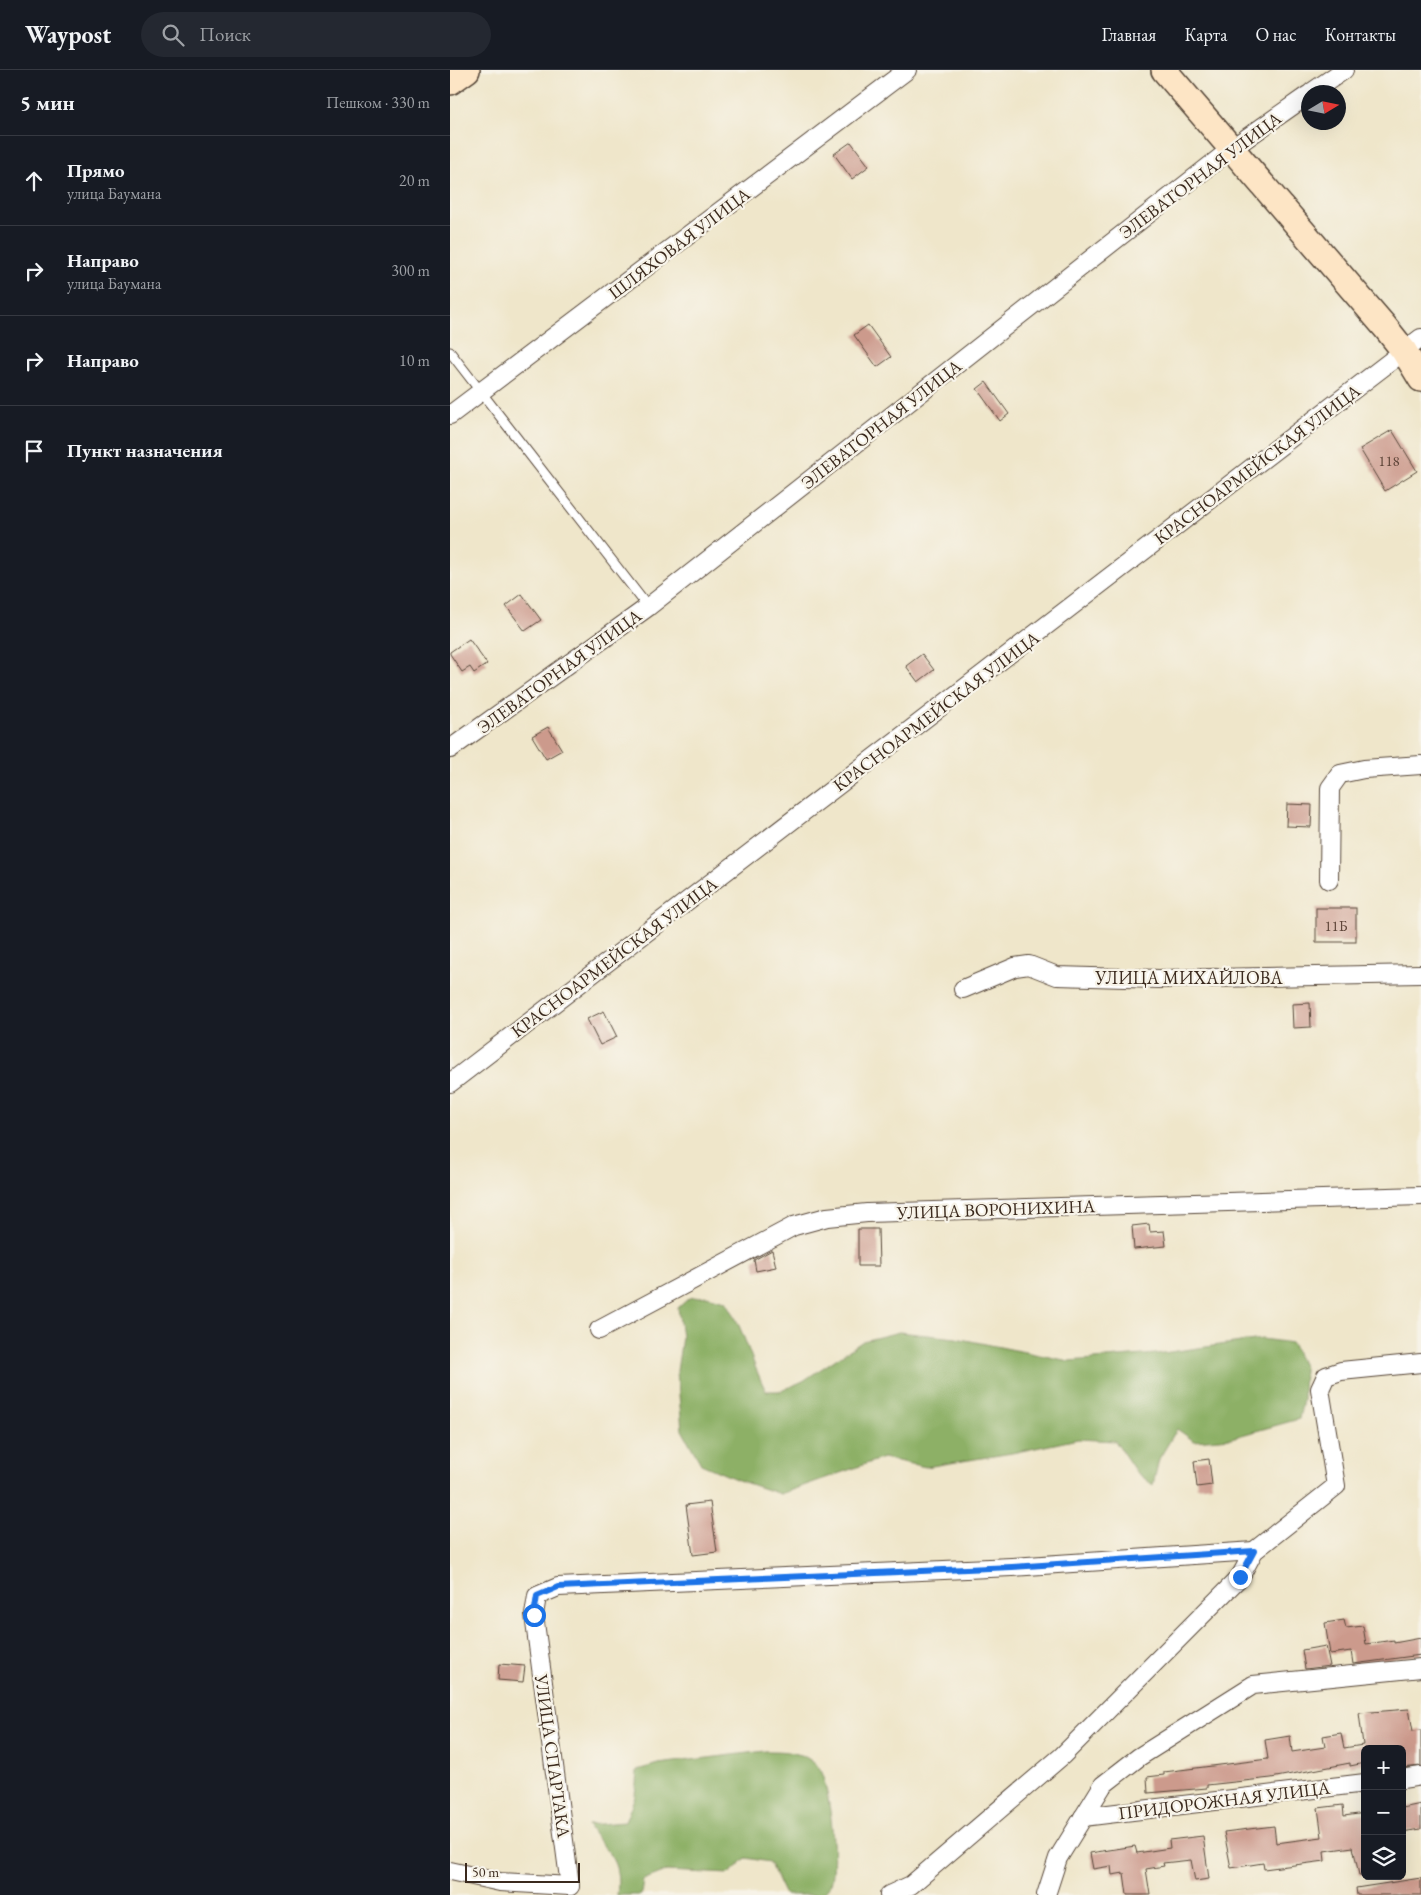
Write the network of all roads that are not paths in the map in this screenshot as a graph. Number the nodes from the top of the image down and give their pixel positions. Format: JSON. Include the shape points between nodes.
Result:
{"nodes":[{"id":1,"x":467,"y":70,"type":"edge"},
{"id":2,"x":907,"y":70,"type":"edge"},
{"id":3,"x":1164,"y":70,"type":"edge"},
{"id":4,"x":1344,"y":70,"type":"edge"},
{"id":5,"x":450,"y":82,"type":"edge"},
{"id":6,"x":1322,"y":85,"type":"edge"},
{"id":7,"x":1301,"y":100,"type":"edge"},
{"id":8,"x":1232,"y":149,"type":"junction"},
{"id":9,"x":1413,"y":344,"type":"edge"},
{"id":10,"x":450,"y":352,"type":"edge"},
{"id":11,"x":1421,"y":379,"type":"edge"},
{"id":12,"x":481,"y":393,"type":"junction"},
{"id":13,"x":450,"y":415,"type":"edge"},
{"id":14,"x":648,"y":607,"type":"junction"},
{"id":15,"x":450,"y":749,"type":"edge"},
{"id":16,"x":1421,"y":765,"type":"edge"},
{"id":17,"x":1329,"y":880,"type":"dead end"},
{"id":18,"x":1421,"y":974,"type":"edge"},
{"id":19,"x":963,"y":989,"type":"dead end"},
{"id":20,"x":450,"y":1083,"type":"edge"},
{"id":21,"x":1421,"y":1196,"type":"edge"},
{"id":22,"x":599,"y":1330,"type":"dead end"},
{"id":23,"x":1421,"y":1364,"type":"edge"},
{"id":24,"x":1254,"y":1551,"type":"junction"},
{"id":25,"x":1421,"y":1668,"type":"edge"},
{"id":26,"x":1421,"y":1776,"type":"edge"},
{"id":27,"x":1406,"y":1778,"type":"edge"},
{"id":28,"x":1361,"y":1783,"type":"edge"},
{"id":29,"x":1083,"y":1817,"type":"junction"},
{"id":30,"x":450,"y":1871,"type":"edge"},
{"id":31,"x":575,"y":1890,"type":"edge"},
{"id":32,"x":889,"y":1895,"type":"edge"},
{"id":33,"x":1046,"y":1895,"type":"edge"}],
"edges":[{"from":1,"to":5,"type":"street"},
{"from":2,"to":12,"type":"street","name":"ШЛЯХОВАЯ УЛИЦА"},
{"from":3,"to":8,"type":"street"},
{"from":4,"to":6,"type":"street"},
{"from":7,"to":8,"type":"street","name":"ЭЛЕВАТОРНАЯ УЛИЦА"},
{"from":8,"to":9,"type":"street"},
{"from":8,"to":14,"type":"street","name":"ЭЛЕВАТОРНАЯ УЛИЦА"},
{"from":9,"to":11,"type":"street"},
{"from":9,"to":20,"type":"street","name":"КРАСНОАРМЕЙСКАЯ УЛИЦА"},
{"from":10,"to":12,"type":"lane"},
{"from":12,"to":13,"type":"street","name":"ШЛЯХОВАЯ УЛИЦА"},
{"from":12,"to":14,"type":"lane"},
{"from":14,"to":15,"type":"street","name":"ЭЛЕВАТОРНАЯ УЛИЦА"},
{"from":16,"to":17,"type":"street","via":[[1340,774],[1330,788]]},
{"from":18,"to":19,"type":"street","name":"УЛИЦА МИХАЙЛОВА","via":[[1159,979],[1057,976],[1029,965],[1015,967]]},
{"from":21,"to":22,"type":"street","name":"УЛИЦА ВОРОНИХИНА","via":[[867,1213],[827,1217],[794,1226]]},
{"from":23,"to":24,"type":"street","via":[[1341,1371],[1326,1376],[1320,1389],[1336,1486]]},
{"from":24,"to":31,"type":"street","name":"УЛИЦА СПАРТАКА","via":[[1002,1568],[558,1587],[537,1596],[534,1615]]},
{"from":24,"to":32,"type":"street","via":[[1240,1577],[1062,1756],[911,1885]]},
{"from":25,"to":29,"type":"street","via":[[1252,1685],[1139,1757],[1103,1785]]},
{"from":26,"to":27,"type":"street"},
{"from":28,"to":29,"type":"street","name":"ПРИДОРОЖНАЯ УЛИЦА"},
{"from":29,"to":33,"type":"street","via":[[1058,1858]]},
{"from":30,"to":31,"type":"street","name":"УЛИЦА СПАРТАКА","via":[[500,1882]]}]}
